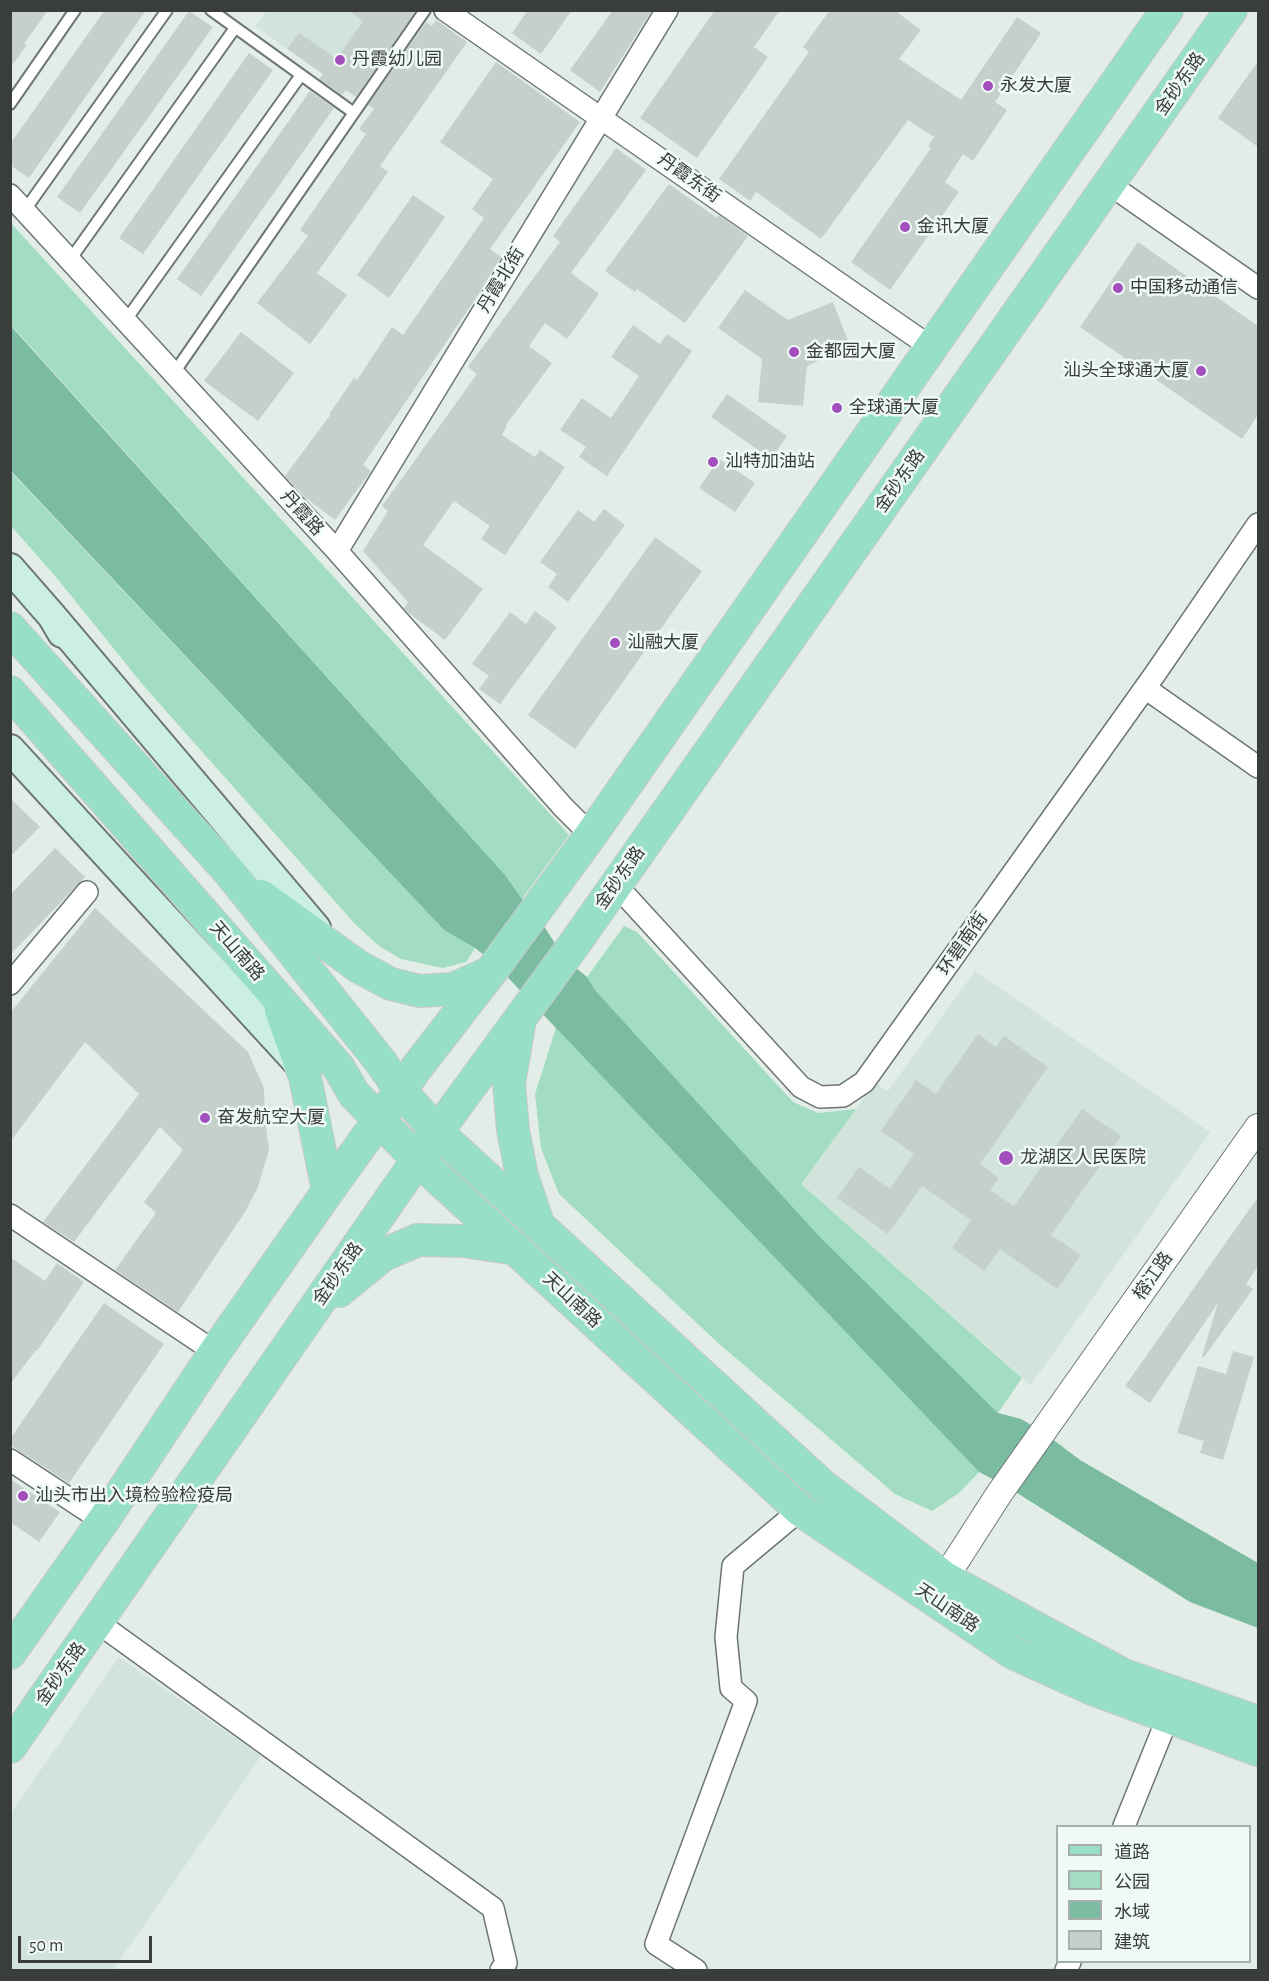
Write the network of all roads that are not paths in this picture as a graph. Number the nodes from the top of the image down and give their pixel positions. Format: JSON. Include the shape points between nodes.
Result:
{"nodes":[{"id":1,"x":75,"y":10,"type":"edge"},
{"id":2,"x":167,"y":10,"type":"edge"},
{"id":3,"x":211,"y":10,"type":"edge"},
{"id":4,"x":425,"y":10,"type":"edge"},
{"id":5,"x":445,"y":10,"type":"edge"},
{"id":6,"x":667,"y":10,"type":"edge"},
{"id":7,"x":1167,"y":10,"type":"edge"},
{"id":8,"x":1231,"y":10,"type":"edge"},
{"id":9,"x":235,"y":27,"type":"junction"},
{"id":10,"x":301,"y":75,"type":"junction"},
{"id":11,"x":10,"y":104,"type":"edge"},
{"id":12,"x":354,"y":112,"type":"junction"},
{"id":13,"x":601,"y":117,"type":"junction"},
{"id":14,"x":1109,"y":184,"type":"junction"},
{"id":15,"x":10,"y":195,"type":"edge"},
{"id":16,"x":25,"y":210,"type":"junction"},
{"id":17,"x":70,"y":260,"type":"junction"},
{"id":18,"x":1258,"y":288,"type":"edge"},
{"id":19,"x":126,"y":320,"type":"junction"},
{"id":20,"x":932,"y":348,"type":"junction"},
{"id":21,"x":174,"y":373,"type":"junction"},
{"id":22,"x":1258,"y":524,"type":"edge"},
{"id":23,"x":337,"y":551,"type":"junction"},
{"id":24,"x":10,"y":568,"type":"edge"},
{"id":25,"x":52,"y":616,"type":"junction"},
{"id":26,"x":10,"y":628,"type":"edge"},
{"id":27,"x":1145,"y":688,"type":"junction"},
{"id":28,"x":10,"y":692,"type":"edge"},
{"id":29,"x":10,"y":731,"type":"edge"},
{"id":30,"x":10,"y":749,"type":"edge"},
{"id":31,"x":1258,"y":767,"type":"edge"},
{"id":32,"x":144,"y":775,"type":"junction"},
{"id":33,"x":92,"y":785,"type":"junction"},
{"id":34,"x":591,"y":835,"type":"junction"},
{"id":35,"x":230,"y":873,"type":"junction"},
{"id":36,"x":615,"y":885,"type":"junction"},
{"id":37,"x":87,"y":892,"type":"dead end"},
{"id":38,"x":331,"y":946,"type":"junction"},
{"id":39,"x":490,"y":973,"type":"junction"},
{"id":40,"x":10,"y":984,"type":"edge"},
{"id":41,"x":276,"y":995,"type":"junction"},
{"id":42,"x":523,"y":1014,"type":"junction"},
{"id":43,"x":301,"y":1066,"type":"junction"},
{"id":44,"x":402,"y":1091,"type":"junction"},
{"id":45,"x":379,"y":1120,"type":"junction"},
{"id":46,"x":1258,"y":1127,"type":"edge"},
{"id":47,"x":437,"y":1132,"type":"junction"},
{"id":48,"x":418,"y":1160,"type":"junction"},
{"id":49,"x":328,"y":1191,"type":"junction"},
{"id":50,"x":10,"y":1215,"type":"edge"},
{"id":51,"x":539,"y":1227,"type":"junction"},
{"id":52,"x":516,"y":1249,"type":"junction"},
{"id":53,"x":310,"y":1314,"type":"junction"},
{"id":54,"x":215,"y":1352,"type":"junction"},
{"id":55,"x":10,"y":1460,"type":"edge"},
{"id":56,"x":800,"y":1510,"type":"junction"},
{"id":57,"x":103,"y":1521,"type":"junction"},
{"id":58,"x":945,"y":1578,"type":"junction"},
{"id":59,"x":97,"y":1622,"type":"junction"},
{"id":60,"x":10,"y":1653,"type":"edge"},
{"id":61,"x":1168,"y":1717,"type":"junction"},
{"id":62,"x":1258,"y":1722,"type":"edge"},
{"id":63,"x":10,"y":1747,"type":"edge"},
{"id":64,"x":1258,"y":1750,"type":"edge"},
{"id":65,"x":1125,"y":1825,"type":"edge"},
{"id":66,"x":501,"y":1971,"type":"edge"},
{"id":67,"x":696,"y":1971,"type":"edge"}],
"edges":[{"from":1,"to":11,"type":"lane"},
{"from":2,"to":16,"type":"lane"},
{"from":3,"to":9,"type":"lane"},
{"from":4,"to":12,"type":"lane"},
{"from":5,"to":13,"type":"street","name":"丹霞东街"},
{"from":6,"to":13,"type":"street","name":"丹霞北街"},
{"from":7,"to":20,"type":"main road"},
{"from":8,"to":14,"type":"main road","name":"金砂东路"},
{"from":9,"to":10,"type":"lane"},
{"from":9,"to":17,"type":"lane"},
{"from":10,"to":12,"type":"lane"},
{"from":10,"to":19,"type":"lane"},
{"from":12,"to":21,"type":"lane"},
{"from":13,"to":20,"type":"street","name":"丹霞东街"},
{"from":13,"to":23,"type":"street","name":"丹霞北街"},
{"from":14,"to":18,"type":"street"},
{"from":14,"to":36,"type":"main road","name":"金砂东路"},
{"from":15,"to":16,"type":"street","name":"丹霞路"},
{"from":16,"to":17,"type":"street","name":"丹霞路"},
{"from":17,"to":19,"type":"street","name":"丹霞路"},
{"from":19,"to":21,"type":"street","name":"丹霞路"},
{"from":20,"to":34,"type":"main road"},
{"from":21,"to":23,"type":"street","name":"丹霞路"},
{"from":22,"to":27,"type":"street","name":"环碧南街"},
{"from":23,"to":34,"type":"street","name":"丹霞路"},
{"from":24,"to":25,"type":"main road","name":"天山南路"},
{"from":25,"to":32,"type":"main road","name":"天山南路"},
{"from":25,"to":38,"type":"main road","name":"天山南路"},
{"from":26,"to":32,"type":"main road","name":"天山南路"},
{"from":27,"to":31,"type":"street"},
{"from":27,"to":36,"type":"street","name":"环碧南街","via":[[864,1082],[843,1096],[820,1097],[801,1087]]},
{"from":28,"to":33,"type":"main road","name":"天山南路"},
{"from":29,"to":33,"type":"main road"},
{"from":30,"to":43,"type":"main road"},
{"from":32,"to":35,"type":"main road","name":"天山南路"},
{"from":33,"to":41,"type":"main road","name":"天山南路"},
{"from":34,"to":39,"type":"main road"},
{"from":35,"to":38,"type":"main road"},
{"from":35,"to":44,"type":"main road","name":"天山南路"},
{"from":36,"to":42,"type":"main road","name":"金砂东路"},
{"from":37,"to":40,"type":"street"},
{"from":38,"to":39,"type":"main road","via":[[392,984],[420,991],[453,989]]},
{"from":39,"to":44,"type":"main road"},
{"from":41,"to":43,"type":"main road"},
{"from":41,"to":45,"type":"main road","name":"天山南路"},
{"from":42,"to":47,"type":"main road","name":"金砂东路"},
{"from":42,"to":51,"type":"main road","via":[[509,1084],[522,1176]]},
{"from":43,"to":49,"type":"main road"},
{"from":44,"to":45,"type":"main road"},
{"from":44,"to":47,"type":"main road","name":"天山南路"},
{"from":45,"to":48,"type":"main road","name":"天山南路"},
{"from":45,"to":49,"type":"main road"},
{"from":46,"to":58,"type":"street","name":"榕江路","via":[[999,1494]]},
{"from":47,"to":48,"type":"main road","name":"金砂东路"},
{"from":47,"to":51,"type":"main road","name":"天山南路"},
{"from":48,"to":52,"type":"main road","name":"天山南路"},
{"from":48,"to":53,"type":"main road","name":"金砂东路"},
{"from":49,"to":54,"type":"main road"},
{"from":50,"to":54,"type":"street"},
{"from":51,"to":58,"type":"main road","name":"天山南路","via":[[823,1486]]},
{"from":52,"to":53,"type":"main road","via":[[464,1241],[418,1240],[383,1255]]},
{"from":52,"to":56,"type":"main road","name":"天山南路"},
{"from":53,"to":59,"type":"main road","name":"金砂东路"},
{"from":54,"to":57,"type":"main road"},
{"from":55,"to":57,"type":"street"},
{"from":56,"to":61,"type":"main road","name":"天山南路","via":[[1013,1653]]},
{"from":56,"to":67,"type":"street","via":[[734,1566],[726,1637],[731,1689],[746,1701],[656,1944]]},
{"from":57,"to":60,"type":"main road"},
{"from":58,"to":62,"type":"main road","name":"天山南路","via":[[1125,1675]]},
{"from":59,"to":63,"type":"main road","name":"金砂东路"},
{"from":59,"to":66,"type":"street","via":[[493,1908],[506,1963]]},
{"from":61,"to":64,"type":"main road","name":"天山南路"},
{"from":61,"to":65,"type":"street"}]}
